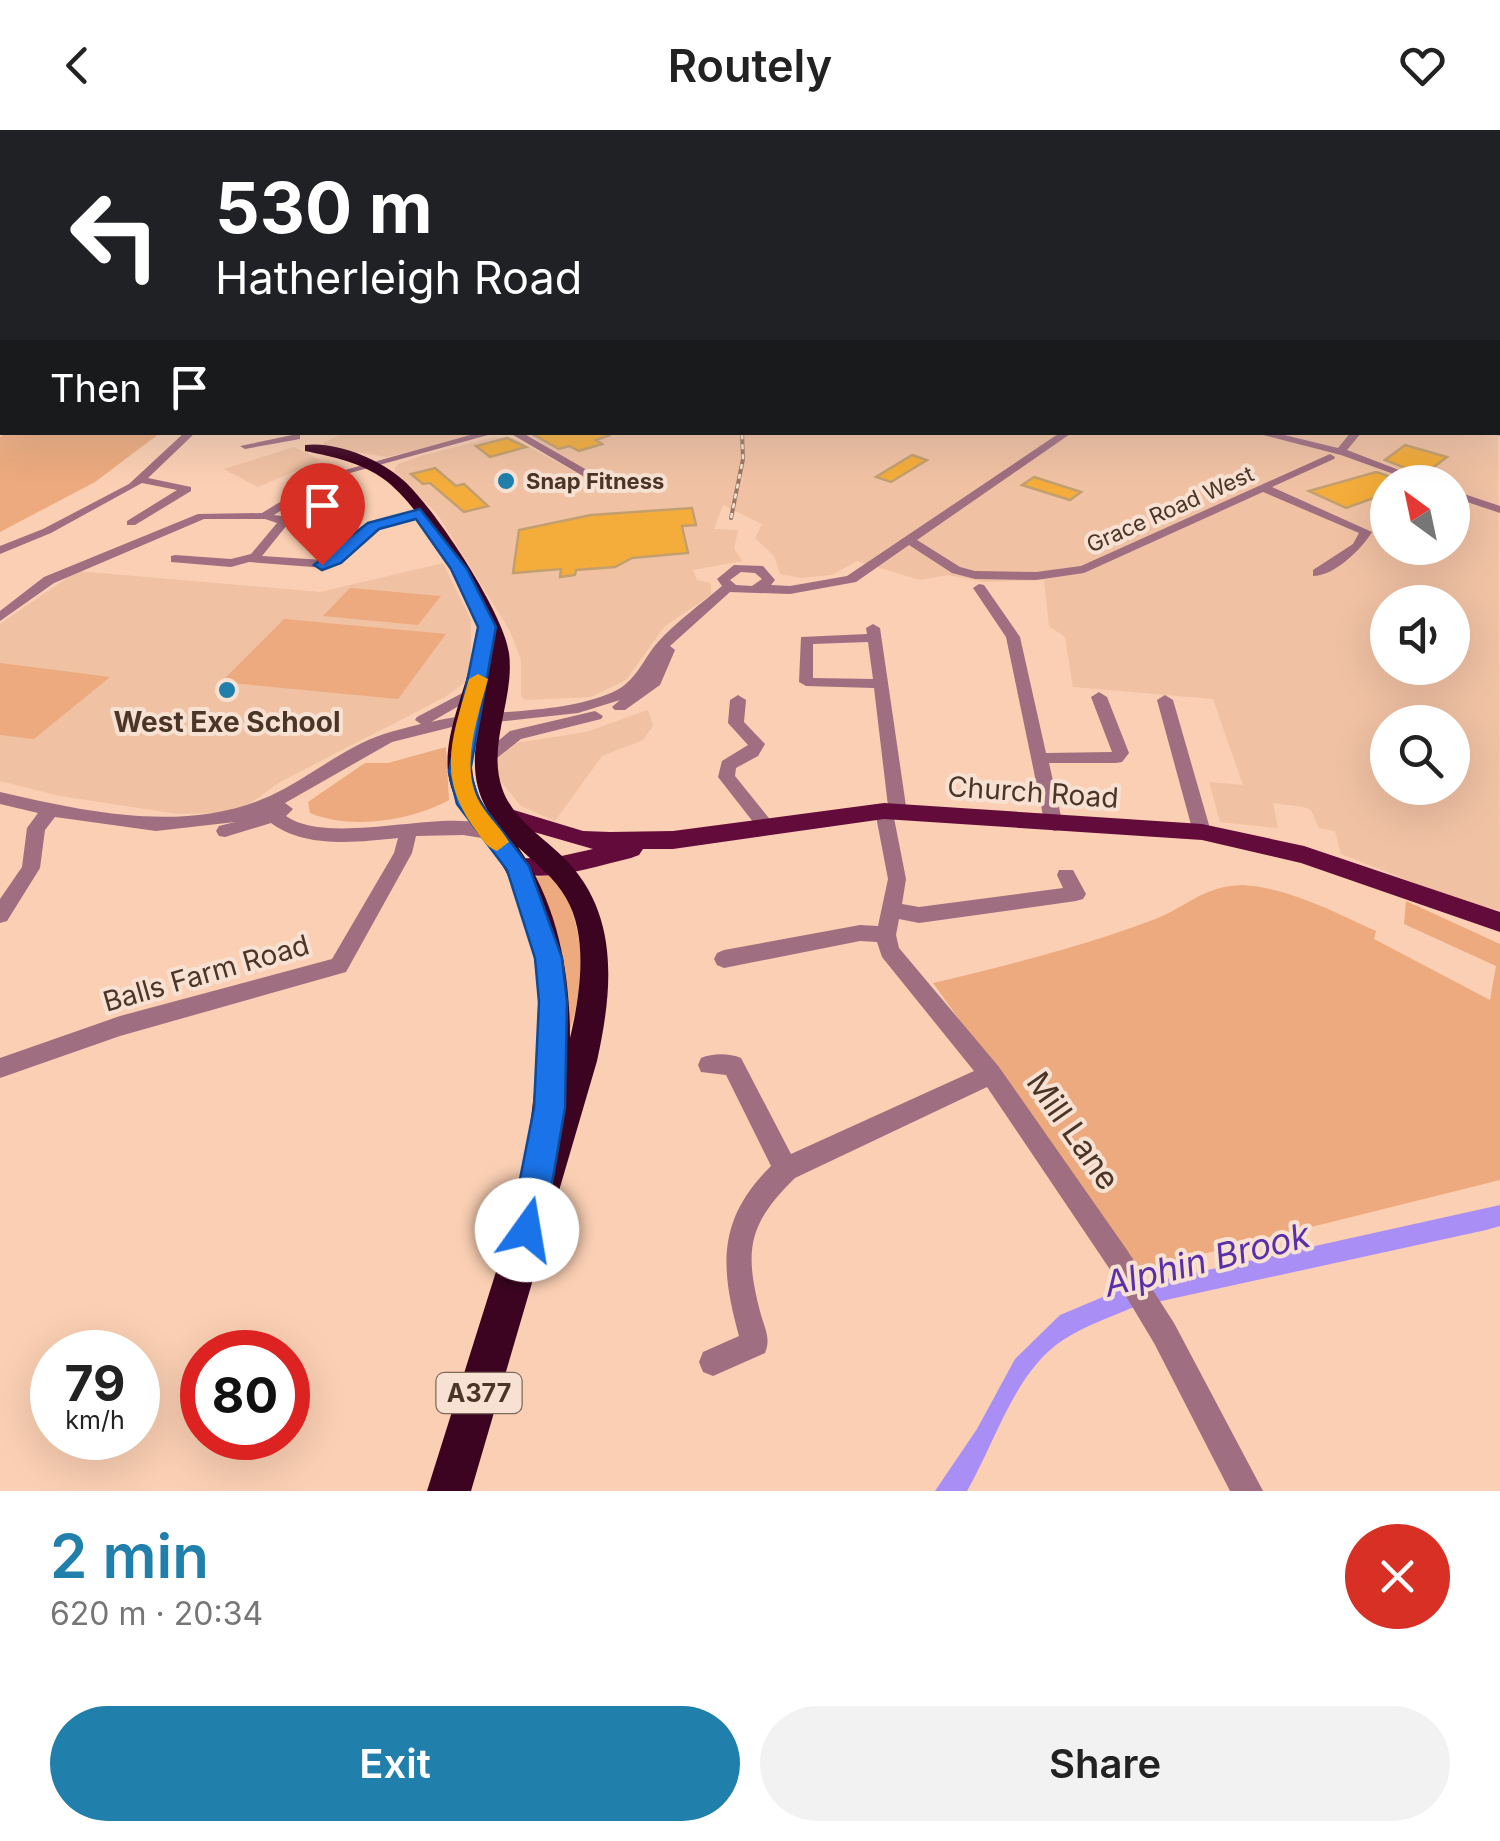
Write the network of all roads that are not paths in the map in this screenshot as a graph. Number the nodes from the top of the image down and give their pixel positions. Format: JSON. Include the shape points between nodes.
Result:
{"nodes":[{"id":1,"x":188,"y":435,"type":"edge"},
{"id":2,"x":482,"y":435,"type":"edge"},
{"id":3,"x":518,"y":435,"type":"edge"},
{"id":4,"x":1064,"y":435,"type":"edge"},
{"id":5,"x":1268,"y":435,"type":"edge"},
{"id":6,"x":1354,"y":435,"type":"edge"},
{"id":7,"x":306,"y":442,"type":"edge"},
{"id":8,"x":245,"y":446,"type":"dead end"},
{"id":9,"x":409,"y":454,"type":"junction"},
{"id":10,"x":1336,"y":454,"type":"junction"},
{"id":11,"x":1371,"y":465,"type":"edge"},
{"id":12,"x":374,"y":470,"type":"junction"},
{"id":13,"x":142,"y":480,"type":"junction"},
{"id":14,"x":634,"y":484,"type":"dead end"},
{"id":15,"x":1264,"y":488,"type":"junction"},
{"id":16,"x":331,"y":497,"type":"dead end"},
{"id":17,"x":1470,"y":499,"type":"edge"},
{"id":18,"x":1500,"y":510,"type":"edge"},
{"id":19,"x":420,"y":513,"type":"junction"},
{"id":20,"x":266,"y":516,"type":"junction"},
{"id":21,"x":310,"y":520,"type":"dead end"},
{"id":22,"x":287,"y":522,"type":"junction"},
{"id":23,"x":131,"y":524,"type":"dead end"},
{"id":24,"x":910,"y":541,"type":"junction"},
{"id":25,"x":0,"y":550,"type":"edge"},
{"id":26,"x":252,"y":557,"type":"junction"},
{"id":27,"x":175,"y":559,"type":"dead end"},
{"id":28,"x":1317,"y":573,"type":"dead end"},
{"id":29,"x":761,"y":585,"type":"junction"},
{"id":30,"x":728,"y":587,"type":"junction"},
{"id":31,"x":978,"y":588,"type":"dead end"},
{"id":32,"x":699,"y":615,"type":"junction"},
{"id":33,"x":0,"y":616,"type":"edge"},
{"id":34,"x":487,"y":627,"type":"junction"},
{"id":35,"x":674,"y":636,"type":"junction"},
{"id":36,"x":499,"y":659,"type":"junction"},
{"id":37,"x":882,"y":684,"type":"junction"},
{"id":38,"x":475,"y":692,"type":"junction"},
{"id":39,"x":1099,"y":698,"type":"dead end"},
{"id":40,"x":738,"y":700,"type":"dead end"},
{"id":41,"x":1165,"y":700,"type":"dead end"},
{"id":42,"x":532,"y":714,"type":"junction"},
{"id":43,"x":590,"y":718,"type":"junction"},
{"id":44,"x":477,"y":724,"type":"junction"},
{"id":45,"x":386,"y":738,"type":"junction"},
{"id":46,"x":487,"y":757,"type":"junction"},
{"id":47,"x":1043,"y":758,"type":"junction"},
{"id":48,"x":0,"y":798,"type":"edge"},
{"id":49,"x":468,"y":804,"type":"junction"},
{"id":50,"x":51,"y":810,"type":"junction"},
{"id":51,"x":267,"y":811,"type":"junction"},
{"id":52,"x":890,"y":812,"type":"junction"},
{"id":53,"x":496,"y":824,"type":"junction"},
{"id":54,"x":1054,"y":825,"type":"junction"},
{"id":55,"x":436,"y":826,"type":"junction"},
{"id":56,"x":767,"y":827,"type":"junction"},
{"id":57,"x":409,"y":830,"type":"junction"},
{"id":58,"x":1202,"y":832,"type":"junction"},
{"id":59,"x":654,"y":841,"type":"junction"},
{"id":60,"x":614,"y":854,"type":"junction"},
{"id":61,"x":517,"y":866,"type":"junction"},
{"id":62,"x":558,"y":866,"type":"junction"},
{"id":63,"x":1066,"y":875,"type":"dead end"},
{"id":64,"x":1403,"y":890,"type":"junction"},
{"id":65,"x":578,"y":893,"type":"junction"},
{"id":66,"x":891,"y":910,"type":"junction"},
{"id":67,"x":0,"y":915,"type":"edge"},
{"id":68,"x":1500,"y":922,"type":"edge"},
{"id":69,"x":1500,"y":933,"type":"edge"},
{"id":70,"x":886,"y":935,"type":"junction"},
{"id":71,"x":724,"y":959,"type":"dead end"},
{"id":72,"x":729,"y":1061,"type":"dead end"},
{"id":73,"x":0,"y":1068,"type":"edge"},
{"id":74,"x":991,"y":1074,"type":"junction"},
{"id":75,"x":786,"y":1169,"type":"junction"},
{"id":76,"x":536,"y":1198,"type":"junction"},
{"id":77,"x":713,"y":1362,"type":"dead end"},
{"id":78,"x":449,"y":1491,"type":"edge"},
{"id":79,"x":1247,"y":1491,"type":"edge"}],
"edges":[{"from":1,"to":13,"type":"street"},
{"from":2,"to":9,"type":"street"},
{"from":3,"to":14,"type":"street","via":[[604,484]]},
{"from":4,"to":24,"type":"street"},
{"from":5,"to":10,"type":"street"},
{"from":6,"to":10,"type":"street"},
{"from":7,"to":8,"type":"street"},
{"from":7,"to":9,"type":"street","via":[[384,458]]},
{"from":7,"to":12,"type":"highway"},
{"from":7,"to":12,"type":"highway","via":[[350,470]]},
{"from":9,"to":12,"type":"street"},
{"from":10,"to":11,"type":"street"},
{"from":10,"to":15,"type":"street","name":"Grace Road West"},
{"from":12,"to":19,"type":"highway"},
{"from":13,"to":23,"type":"street","via":[[187,489]]},
{"from":13,"to":25,"type":"street"},
{"from":15,"to":24,"type":"street","name":"Grace Road West","via":[[1098,564],[1053,574],[967,574]]},
{"from":15,"to":28,"type":"street","via":[[1372,531]]},
{"from":16,"to":20,"type":"street","via":[[303,491]]},
{"from":17,"to":18,"type":"street"},
{"from":19,"to":26,"type":"street","via":[[374,526],[326,564]]},
{"from":19,"to":34,"type":"highway","via":[[459,569]]},
{"from":20,"to":22,"type":"street"},
{"from":20,"to":33,"type":"street","via":[[190,520],[49,580]]},
{"from":21,"to":22,"type":"street"},
{"from":22,"to":26,"type":"street"},
{"from":24,"to":29,"type":"street","via":[[851,580]]},
{"from":26,"to":27,"type":"street","via":[[231,563]]},
{"from":29,"to":30,"type":"street"},
{"from":29,"to":30,"type":"street","via":[[755,568],[738,568],[724,577]]},
{"from":29,"to":32,"type":"street"},
{"from":30,"to":32,"type":"street"},
{"from":31,"to":47,"type":"street","via":[[1014,637]]},
{"from":32,"to":35,"type":"street"},
{"from":34,"to":36,"type":"highway"},
{"from":34,"to":38,"type":"highway","number":"A377"},
{"from":35,"to":42,"type":"street","via":[[620,695]]},
{"from":35,"to":43,"type":"street","via":[[648,690]]},
{"from":36,"to":42,"type":"street","via":[[507,668],[505,698]]},
{"from":36,"to":44,"type":"highway","number":"A377"},
{"from":37,"to":37,"type":"street","via":[[874,633],[810,638],[805,645],[806,682]]},
{"from":37,"to":52,"type":"street"},
{"from":38,"to":44,"type":"highway","number":"A377"},
{"from":38,"to":45,"type":"street"},
{"from":39,"to":47,"type":"street","via":[[1121,753]]},
{"from":40,"to":56,"type":"street","via":[[736,724],[756,748],[728,765],[726,777]]},
{"from":41,"to":58,"type":"street"},
{"from":42,"to":44,"type":"street"},
{"from":43,"to":44,"type":"street"},
{"from":43,"to":46,"type":"street","via":[[516,736]]},
{"from":44,"to":45,"type":"street"},
{"from":44,"to":46,"type":"highway","number":"A377"},
{"from":44,"to":49,"type":"highway","number":"A377","via":[[460,772]]},
{"from":44,"to":51,"type":"street","via":[[386,749]]},
{"from":45,"to":51,"type":"street"},
{"from":46,"to":53,"type":"highway","number":"A377"},
{"from":47,"to":54,"type":"street"},
{"from":48,"to":50,"type":"street"},
{"from":49,"to":53,"type":"highway","number":"A377"},
{"from":49,"to":55,"type":"street"},
{"from":50,"to":51,"type":"street","via":[[169,826]]},
{"from":50,"to":67,"type":"street","via":[[36,828],[31,868]]},
{"from":51,"to":57,"type":"street","via":[[306,833]]},
{"from":52,"to":54,"type":"main road","name":"Church Road"},
{"from":52,"to":56,"type":"main road","name":"Church Road"},
{"from":52,"to":66,"type":"street","via":[[896,864]]},
{"from":53,"to":55,"type":"street"},
{"from":53,"to":59,"type":"main road","name":"Church Road","via":[[584,840]]},
{"from":53,"to":61,"type":"highway","number":"A377"},
{"from":53,"to":62,"type":"highway","number":"A377"},
{"from":54,"to":58,"type":"main road","name":"Church Road"},
{"from":55,"to":57,"type":"street"},
{"from":56,"to":59,"type":"main road","name":"Church Road"},
{"from":57,"to":73,"type":"street","name":"Balls Farm Road","via":[[403,853],[339,966],[120,1026]]},
{"from":58,"to":64,"type":"main road","name":"Church Road","via":[[1288,850]]},
{"from":59,"to":60,"type":"main road","name":"Church Road"},
{"from":60,"to":62,"type":"main road","name":"Church Road"},
{"from":60,"to":65,"type":"main road","via":[[594,867]]},
{"from":61,"to":62,"type":"main road","name":"Church Road"},
{"from":61,"to":76,"type":"highway","number":"A377","via":[[540,921],[553,1002],[553,1070]]},
{"from":62,"to":65,"type":"highway","number":"A377"},
{"from":63,"to":66,"type":"street","via":[[1076,894],[918,916]]},
{"from":64,"to":68,"type":"main road","name":"Church Road"},
{"from":64,"to":69,"type":"main road","name":"Church Road"},
{"from":65,"to":76,"type":"highway","number":"A377","via":[[588,916],[594,976],[563,1126]]},
{"from":66,"to":70,"type":"street"},
{"from":70,"to":71,"type":"street","via":[[754,943]]},
{"from":70,"to":74,"type":"street","name":"Mill Lane","via":[[896,964]]},
{"from":72,"to":75,"type":"street"},
{"from":74,"to":75,"type":"street"},
{"from":74,"to":79,"type":"street","name":"Mill Lane","via":[[1164,1333]]},
{"from":75,"to":77,"type":"street","via":[[754,1202],[737,1246],[740,1292],[755,1343]]},
{"from":76,"to":78,"type":"highway","number":"A377"}]}
